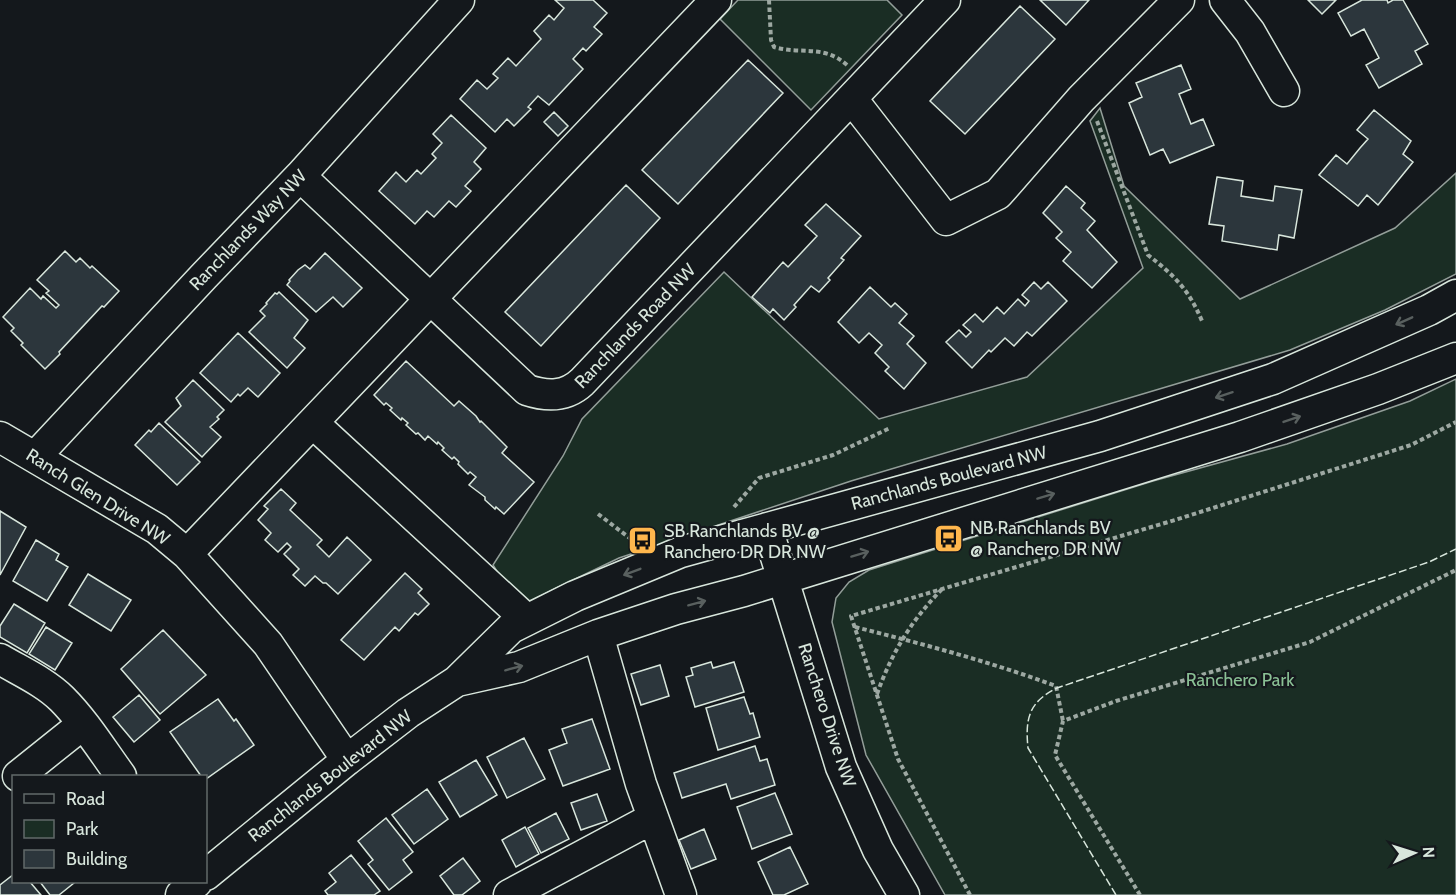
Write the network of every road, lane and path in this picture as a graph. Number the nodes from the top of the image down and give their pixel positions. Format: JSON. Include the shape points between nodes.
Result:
{"nodes":[{"id":1,"x":716,"y":0,"type":"edge"},
{"id":2,"x":769,"y":0,"type":"edge"},
{"id":3,"x":945,"y":0,"type":"edge"},
{"id":4,"x":1179,"y":0,"type":"edge"},
{"id":5,"x":1224,"y":0,"type":"edge"},
{"id":6,"x":453,"y":2,"type":"edge"},
{"id":7,"x":860,"y":90,"type":"junction"},
{"id":8,"x":1284,"y":91,"type":"dead end"},
{"id":9,"x":1081,"y":99,"type":"junction"},
{"id":10,"x":300,"y":176,"type":"junction"},
{"id":11,"x":1456,"y":294,"type":"edge"},
{"id":12,"x":431,"y":300,"type":"junction"},
{"id":13,"x":1202,"y":321,"type":"dead end"},
{"id":14,"x":1456,"y":358,"type":"edge"},
{"id":15,"x":1456,"y":422,"type":"edge"},
{"id":16,"x":313,"y":423,"type":"junction"},
{"id":17,"x":890,"y":428,"type":"dead end"},
{"id":18,"x":0,"y":437,"type":"edge"},
{"id":19,"x":35,"y":457,"type":"junction"},
{"id":20,"x":730,"y":512,"type":"dead end"},
{"id":21,"x":597,"y":514,"type":"dead end"},
{"id":22,"x":767,"y":528,"type":"junction"},
{"id":23,"x":641,"y":546,"type":"dead end"},
{"id":24,"x":187,"y":554,"type":"junction"},
{"id":25,"x":1456,"y":570,"type":"edge"},
{"id":26,"x":784,"y":578,"type":"junction"},
{"id":27,"x":943,"y":589,"type":"junction"},
{"id":28,"x":527,"y":620,"type":"junction"},
{"id":29,"x":854,"y":627,"type":"junction"},
{"id":30,"x":598,"y":635,"type":"junction"},
{"id":31,"x":903,"y":639,"type":"junction"},
{"id":32,"x":0,"y":659,"type":"edge"},
{"id":33,"x":457,"y":681,"type":"junction"},
{"id":34,"x":877,"y":694,"type":"junction"},
{"id":35,"x":1063,"y":721,"type":"junction"},
{"id":36,"x":83,"y":724,"type":"junction"},
{"id":37,"x":347,"y":760,"type":"junction"},
{"id":38,"x":20,"y":775,"type":"edge"},
{"id":39,"x":120,"y":775,"type":"edge"},
{"id":40,"x":12,"y":782,"type":"edge"},
{"id":41,"x":0,"y":791,"type":"edge"},
{"id":42,"x":653,"y":818,"type":"junction"},
{"id":43,"x":207,"y":874,"type":"edge"},
{"id":44,"x":196,"y":883,"type":"edge"},
{"id":45,"x":181,"y":895,"type":"edge"},
{"id":46,"x":508,"y":895,"type":"edge"},
{"id":47,"x":681,"y":895,"type":"edge"},
{"id":48,"x":904,"y":895,"type":"edge"},
{"id":49,"x":970,"y":895,"type":"edge"},
{"id":50,"x":1140,"y":895,"type":"edge"}],
"edges":[{"from":1,"to":12,"type":"street"},
{"from":2,"to":7,"type":"path","via":[[774,47],[823,51],[837,57]]},
{"from":3,"to":7,"type":"street","name":"Ranchlands Road NW"},
{"from":4,"to":9,"type":"street"},
{"from":5,"to":8,"type":"street","via":[[1250,32]]},
{"from":6,"to":10,"type":"street","name":"Ranchlands Way NW"},
{"from":7,"to":9,"type":"street","via":[[946,220],[998,194]]},
{"from":7,"to":12,"type":"street","name":"Ranchlands Road NW","via":[[573,391],[540,395],[527,390]]},
{"from":9,"to":13,"type":"path","via":[[1096,119],[1148,255],[1192,297]]},
{"from":10,"to":12,"type":"street","name":"Ranchlands Road NW"},
{"from":10,"to":19,"type":"street","name":"Ranchlands Way NW"},
{"from":11,"to":22,"type":"street","name":"Ranchlands Boulevard NW","one_way":true,"via":[[1429,310],[1273,379],[1100,436]]},
{"from":12,"to":16,"type":"street"},
{"from":26,"to":14,"type":"street","name":"Ranchlands Boulevard NW","one_way":true,"via":[[1240,437]]},
{"from":15,"to":27,"type":"path","via":[[1411,445]]},
{"from":16,"to":24,"type":"street"},
{"from":16,"to":28,"type":"street"},
{"from":17,"to":20,"type":"path","via":[[833,455],[759,478]]},
{"from":18,"to":19,"type":"street","name":"Ranch Glen Drive NW"},
{"from":19,"to":24,"type":"street","name":"Ranch Glen Drive NW","via":[[157,529]]},
{"from":21,"to":23,"type":"path"},
{"from":22,"to":26,"type":"street","name":"Ranchero Drive NW"},
{"from":22,"to":28,"type":"street","name":"Ranchlands Boulevard NW","one_way":true,"via":[[681,552],[612,579]]},
{"from":24,"to":37,"type":"street","name":"Ranch Glen Drive NW","via":[[268,644]]},
{"from":25,"to":35,"type":"path","via":[[1310,642]]},
{"from":30,"to":26,"type":"street","name":"Ranchlands Boulevard NW","one_way":true},
{"from":26,"to":48,"type":"street","name":"Ranchero Drive NW","via":[[841,767],[878,850]]},
{"from":27,"to":29,"type":"path","via":[[851,616]]},
{"from":27,"to":31,"type":"path"},
{"from":28,"to":33,"type":"street","name":"Ranchlands Boulevard NW","via":[[511,628]]},
{"from":29,"to":31,"type":"path"},
{"from":29,"to":34,"type":"path"},
{"from":33,"to":30,"type":"street","name":"Ranchlands Boulevard NW","one_way":true,"via":[[519,667]]},
{"from":30,"to":42,"type":"street"},
{"from":31,"to":34,"type":"path","via":[[889,661]]},
{"from":31,"to":35,"type":"path","via":[[1056,686]]},
{"from":32,"to":36,"type":"street","via":[[61,698]]},
{"from":33,"to":37,"type":"street","name":"Ranchlands Boulevard NW"},
{"from":34,"to":49,"type":"path","via":[[898,759]]},
{"from":35,"to":50,"type":"path","via":[[1055,755]]},
{"from":36,"to":38,"type":"street"},
{"from":36,"to":39,"type":"street"},
{"from":37,"to":43,"type":"street","name":"Ranchlands Boulevard NW"},
{"from":40,"to":41,"type":"street"},
{"from":42,"to":46,"type":"street"},
{"from":42,"to":47,"type":"street"},
{"from":44,"to":45,"type":"street"}]}
